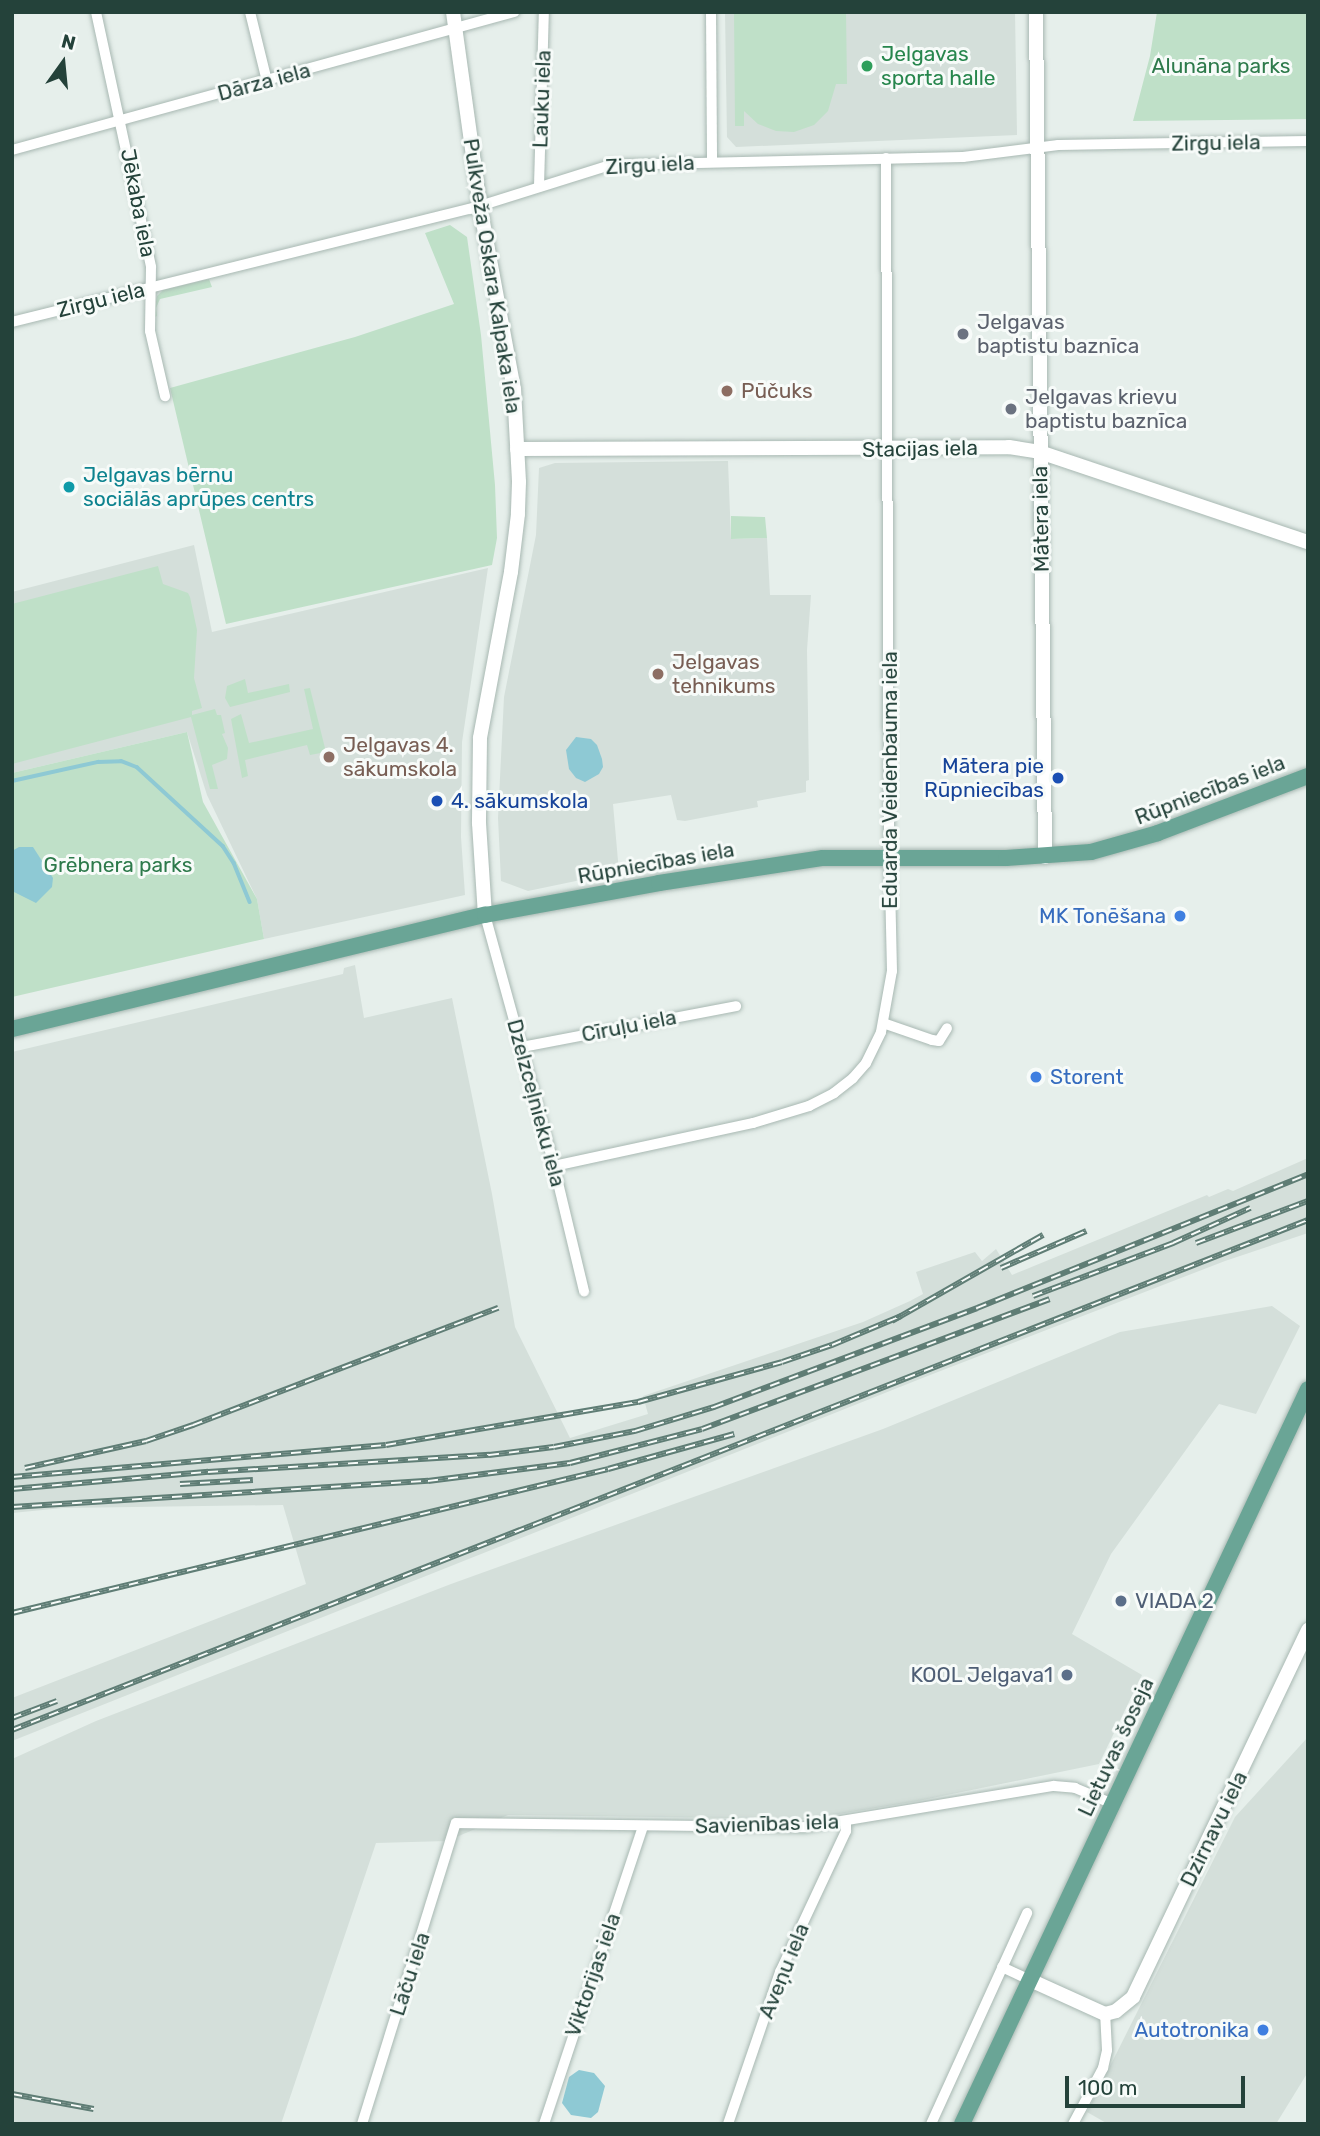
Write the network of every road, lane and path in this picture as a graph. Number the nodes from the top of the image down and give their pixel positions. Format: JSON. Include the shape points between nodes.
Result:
{"nodes":[{"id":1,"x":96,"y":12,"type":"edge"},
{"id":2,"x":250,"y":12,"type":"edge"},
{"id":3,"x":453,"y":12,"type":"edge"},
{"id":4,"x":514,"y":12,"type":"edge"},
{"id":5,"x":544,"y":12,"type":"edge"},
{"id":6,"x":711,"y":12,"type":"edge"},
{"id":7,"x":1036,"y":12,"type":"edge"},
{"id":8,"x":455,"y":28,"type":"junction"},
{"id":9,"x":267,"y":81,"type":"junction"},
{"id":10,"x":121,"y":121,"type":"junction"},
{"id":11,"x":1308,"y":141,"type":"edge"},
{"id":12,"x":1036,"y":146,"type":"junction"},
{"id":13,"x":12,"y":150,"type":"edge"},
{"id":14,"x":886,"y":158,"type":"junction"},
{"id":15,"x":712,"y":162,"type":"junction"},
{"id":16,"x":539,"y":186,"type":"junction"},
{"id":17,"x":480,"y":206,"type":"junction"},
{"id":18,"x":152,"y":287,"type":"junction"},
{"id":19,"x":12,"y":322,"type":"edge"},
{"id":20,"x":165,"y":396,"type":"dead end"},
{"id":21,"x":517,"y":449,"type":"junction"},
{"id":22,"x":889,"y":450,"type":"junction"},
{"id":23,"x":1040,"y":452,"type":"junction"},
{"id":24,"x":1308,"y":542,"type":"edge"},
{"id":25,"x":1308,"y":776,"type":"edge"},
{"id":26,"x":890,"y":856,"type":"junction"},
{"id":27,"x":1045,"y":857,"type":"junction"},
{"id":28,"x":485,"y":915,"type":"junction"},
{"id":29,"x":736,"y":1006,"type":"dead end"},
{"id":30,"x":883,"y":1023,"type":"junction"},
{"id":31,"x":947,"y":1028,"type":"dead end"},
{"id":32,"x":12,"y":1029,"type":"edge"},
{"id":33,"x":522,"y":1047,"type":"junction"},
{"id":34,"x":554,"y":1166,"type":"junction"},
{"id":35,"x":584,"y":1291,"type":"dead end"},
{"id":36,"x":1308,"y":1389,"type":"edge"},
{"id":37,"x":1308,"y":1630,"type":"edge"},
{"id":38,"x":1113,"y":1804,"type":"junction"},
{"id":39,"x":846,"y":1822,"type":"junction"},
{"id":40,"x":456,"y":1823,"type":"joint"},
{"id":41,"x":643,"y":1826,"type":"junction"},
{"id":42,"x":1027,"y":1913,"type":"dead end"},
{"id":43,"x":1002,"y":1967,"type":"junction"},
{"id":44,"x":1030,"y":1980,"type":"junction"},
{"id":45,"x":1105,"y":2014,"type":"junction"},
{"id":46,"x":362,"y":2124,"type":"edge"},
{"id":47,"x":544,"y":2124,"type":"edge"},
{"id":48,"x":728,"y":2124,"type":"edge"},
{"id":49,"x":931,"y":2124,"type":"edge"},
{"id":50,"x":962,"y":2124,"type":"edge"},
{"id":51,"x":1073,"y":2124,"type":"edge"}],
"edges":[{"from":1,"to":10,"type":"street","name":"Jēkaba iela"},
{"from":2,"to":9,"type":"street"},
{"from":3,"to":8,"type":"street","name":"Pulkveža Oskara Kalpaka iela"},
{"from":4,"to":8,"type":"street","name":"Dārza iela"},
{"from":5,"to":16,"type":"street","name":"Lauku iela"},
{"from":6,"to":15,"type":"street"},
{"from":7,"to":12,"type":"street","name":"Mātera iela"},
{"from":8,"to":9,"type":"street","name":"Dārza iela"},
{"from":8,"to":17,"type":"street","name":"Pulkveža Oskara Kalpaka iela"},
{"from":9,"to":10,"type":"street","name":"Dārza iela"},
{"from":10,"to":13,"type":"street","name":"Dārza iela"},
{"from":10,"to":18,"type":"street","name":"Jēkaba iela"},
{"from":11,"to":12,"type":"street","name":"Zirgu iela"},
{"from":12,"to":14,"type":"street","name":"Zirgu iela","via":[[962,157]]},
{"from":12,"to":23,"type":"street","name":"Mātera iela"},
{"from":14,"to":15,"type":"street","name":"Zirgu iela"},
{"from":14,"to":22,"type":"street","name":"Eduarda Veidenbauma iela"},
{"from":15,"to":16,"type":"street","name":"Zirgu iela","via":[[610,165]]},
{"from":16,"to":17,"type":"street","name":"Zirgu iela"},
{"from":17,"to":18,"type":"street","name":"Zirgu iela"},
{"from":17,"to":21,"type":"street","name":"Pulkveža Oskara Kalpaka iela","via":[[514,389]]},
{"from":18,"to":19,"type":"street","name":"Zirgu iela"},
{"from":18,"to":20,"type":"street","name":"Jēkaba iela","via":[[150,331]]},
{"from":21,"to":22,"type":"street","name":"Stacijas iela"},
{"from":21,"to":28,"type":"street","name":"Pulkveža Oskara Kalpaka iela","via":[[517,531],[480,737]]},
{"from":22,"to":23,"type":"street","name":"Stacijas iela","via":[[1009,447]]},
{"from":22,"to":26,"type":"street","name":"Eduarda Veidenbauma iela"},
{"from":23,"to":24,"type":"street","name":"Stacijas iela"},
{"from":23,"to":27,"type":"street","name":"Mātera iela"},
{"from":25,"to":27,"type":"main road","name":"Rūpniecības iela","via":[[1137,840]]},
{"from":26,"to":27,"type":"main road","name":"Rūpniecības iela"},
{"from":26,"to":28,"type":"main road","name":"Rūpniecības iela","via":[[756,867]]},
{"from":26,"to":30,"type":"street","name":"Eduarda Veidenbauma iela","via":[[892,971]]},
{"from":28,"to":32,"type":"main road","name":"Rūpniecības iela"},
{"from":28,"to":33,"type":"street","name":"Dzelzceļnieku iela"},
{"from":29,"to":33,"type":"street","name":"Cīruļu iela"},
{"from":30,"to":31,"type":"street","via":[[932,1041],[939,1041]]},
{"from":30,"to":34,"type":"street","name":"Eduarda Veidenbauma iela","via":[[866,1063],[834,1093],[809,1106],[753,1124]]},
{"from":33,"to":34,"type":"street","name":"Dzelzceļnieku iela"},
{"from":34,"to":35,"type":"street","name":"Dzelzceļnieku iela"},
{"from":36,"to":38,"type":"main road","name":"Lietuvas šoseja"},
{"from":37,"to":45,"type":"street","name":"Dzirnavu iela","via":[[1133,1997]]},
{"from":38,"to":39,"type":"street","name":"Savienības iela","via":[[1074,1788],[1054,1786]]},
{"from":38,"to":44,"type":"main road","name":"Lietuvas šoseja"},
{"from":39,"to":41,"type":"street","name":"Savienības iela","via":[[776,1828]]},
{"from":39,"to":48,"type":"street","name":"Aveņu iela","via":[[846,1831],[780,1972]]},
{"from":40,"to":41,"type":"street","name":"Savienības iela"},
{"from":40,"to":46,"type":"street","name":"Lāču iela"},
{"from":41,"to":47,"type":"street","name":"Viktorijas iela"},
{"from":42,"to":43,"type":"street"},
{"from":43,"to":44,"type":"street"},
{"from":43,"to":49,"type":"street"},
{"from":44,"to":45,"type":"street"},
{"from":44,"to":50,"type":"main road","name":"Lietuvas šoseja"},
{"from":45,"to":51,"type":"street","via":[[1103,2068]]}]}
